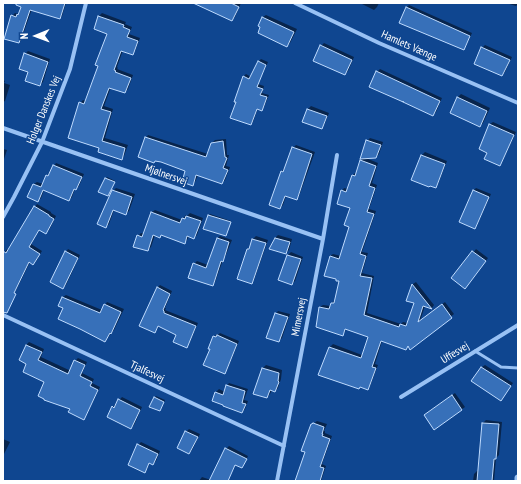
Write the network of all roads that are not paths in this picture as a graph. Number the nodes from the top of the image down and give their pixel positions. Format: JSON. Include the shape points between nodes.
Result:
{"nodes":[{"id":1,"x":86,"y":3,"type":"edge"},
{"id":2,"x":295,"y":3,"type":"edge"},
{"id":3,"x":518,"y":103,"type":"edge"},
{"id":4,"x":3,"y":128,"type":"edge"},
{"id":5,"x":42,"y":142,"type":"junction"},
{"id":6,"x":337,"y":155,"type":"dead end"},
{"id":7,"x":3,"y":217,"type":"edge"},
{"id":8,"x":323,"y":239,"type":"junction"},
{"id":9,"x":3,"y":315,"type":"edge"},
{"id":10,"x":518,"y":325,"type":"edge"},
{"id":11,"x":475,"y":351,"type":"junction"},
{"id":12,"x":518,"y":368,"type":"edge"},
{"id":13,"x":401,"y":397,"type":"dead end"},
{"id":14,"x":284,"y":446,"type":"junction"},
{"id":15,"x":518,"y":478,"type":"edge"},
{"id":16,"x":277,"y":481,"type":"edge"},
{"id":17,"x":518,"y":481,"type":"edge"}],
"edges":[{"from":1,"to":5,"type":"street","name":"Holger Danskes Vej","via":[[70,69]]},
{"from":2,"to":3,"type":"street","name":"Hamlets Vænge","via":[[379,43]]},
{"from":4,"to":5,"type":"street","name":"Mjølnersvej"},
{"from":5,"to":7,"type":"street","name":"Holger Danskes Vej"},
{"from":5,"to":8,"type":"street","name":"Mjølnersvej"},
{"from":6,"to":8,"type":"street","name":"Mimersvej"},
{"from":8,"to":14,"type":"street","name":"Mimersvej"},
{"from":9,"to":14,"type":"street","name":"Tjalfesvej"},
{"from":10,"to":11,"type":"street","name":"Uffesvej"},
{"from":11,"to":12,"type":"lane","via":[[501,367]]},
{"from":11,"to":13,"type":"street","name":"Uffesvej"},
{"from":14,"to":16,"type":"street","name":"Mimersvej"},
{"from":15,"to":17,"type":"street"}]}
